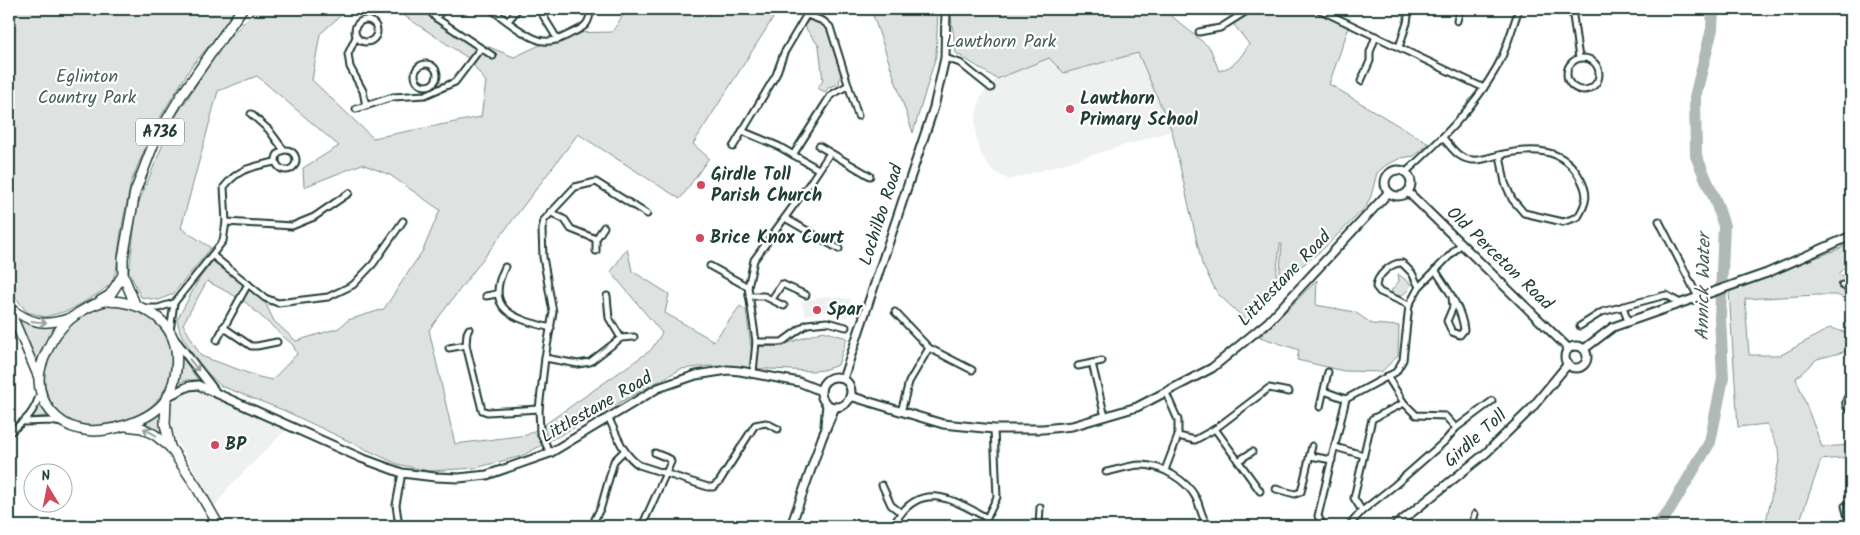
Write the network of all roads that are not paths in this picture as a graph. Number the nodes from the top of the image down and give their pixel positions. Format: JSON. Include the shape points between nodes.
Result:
{"nodes":[{"id":1,"x":242,"y":9,"type":"edge"},
{"id":2,"x":428,"y":9,"type":"edge"},
{"id":3,"x":443,"y":9,"type":"edge"},
{"id":4,"x":491,"y":9,"type":"edge"},
{"id":5,"x":518,"y":9,"type":"edge"},
{"id":6,"x":539,"y":9,"type":"edge"},
{"id":7,"x":591,"y":9,"type":"edge"},
{"id":8,"x":810,"y":9,"type":"edge"},
{"id":9,"x":946,"y":9,"type":"edge"},
{"id":10,"x":1250,"y":9,"type":"edge"},
{"id":11,"x":1318,"y":9,"type":"edge"},
{"id":12,"x":1409,"y":9,"type":"edge"},
{"id":13,"x":1460,"y":9,"type":"edge"},
{"id":14,"x":1519,"y":9,"type":"edge"},
{"id":15,"x":1572,"y":9,"type":"edge"},
{"id":16,"x":807,"y":15,"type":"junction"},
{"id":17,"x":436,"y":18,"type":"junction"},
{"id":18,"x":508,"y":21,"type":"junction"},
{"id":19,"x":1457,"y":21,"type":"dead end"},
{"id":20,"x":1199,"y":32,"type":"dead end"},
{"id":21,"x":356,"y":36,"type":"junction"},
{"id":22,"x":1376,"y":36,"type":"junction"},
{"id":23,"x":558,"y":40,"type":"junction"},
{"id":24,"x":1399,"y":47,"type":"junction"},
{"id":25,"x":480,"y":49,"type":"junction"},
{"id":26,"x":493,"y":56,"type":"dead end"},
{"id":27,"x":945,"y":58,"type":"junction"},
{"id":28,"x":1579,"y":58,"type":"junction"},
{"id":29,"x":1361,"y":81,"type":"dead end"},
{"id":30,"x":425,"y":86,"type":"junction"},
{"id":31,"x":847,"y":86,"type":"junction"},
{"id":32,"x":990,"y":88,"type":"dead end"},
{"id":33,"x":1484,"y":88,"type":"junction"},
{"id":34,"x":425,"y":95,"type":"junction"},
{"id":35,"x":366,"y":106,"type":"junction"},
{"id":36,"x":356,"y":109,"type":"dead end"},
{"id":37,"x":251,"y":114,"type":"dead end"},
{"id":38,"x":858,"y":116,"type":"dead end"},
{"id":39,"x":742,"y":131,"type":"junction"},
{"id":40,"x":1443,"y":138,"type":"junction"},
{"id":41,"x":819,"y":146,"type":"dead end"},
{"id":42,"x":733,"y":147,"type":"dead end"},
{"id":43,"x":283,"y":149,"type":"junction"},
{"id":44,"x":830,"y":153,"type":"junction"},
{"id":45,"x":793,"y":155,"type":"junction"},
{"id":46,"x":1500,"y":155,"type":"junction"},
{"id":47,"x":276,"y":162,"type":"junction"},
{"id":48,"x":818,"y":169,"type":"junction"},
{"id":49,"x":1406,"y":172,"type":"junction"},
{"id":50,"x":870,"y":176,"type":"dead end"},
{"id":51,"x":1408,"y":192,"type":"junction"},
{"id":52,"x":1388,"y":193,"type":"junction"},
{"id":53,"x":349,"y":194,"type":"dead end"},
{"id":54,"x":550,"y":212,"type":"junction"},
{"id":55,"x":647,"y":214,"type":"dead end"},
{"id":56,"x":785,"y":218,"type":"junction"},
{"id":57,"x":402,"y":221,"type":"dead end"},
{"id":58,"x":1659,"y":221,"type":"dead end"},
{"id":59,"x":226,"y":222,"type":"junction"},
{"id":60,"x":604,"y":227,"type":"dead end"},
{"id":61,"x":1851,"y":236,"type":"edge"},
{"id":62,"x":596,"y":238,"type":"junction"},
{"id":63,"x":1461,"y":244,"type":"junction"},
{"id":64,"x":839,"y":249,"type":"dead end"},
{"id":65,"x":596,"y":252,"type":"dead end"},
{"id":66,"x":212,"y":255,"type":"junction"},
{"id":67,"x":710,"y":266,"type":"dead end"},
{"id":68,"x":505,"y":268,"type":"dead end"},
{"id":69,"x":1436,"y":270,"type":"junction"},
{"id":70,"x":123,"y":275,"type":"junction"},
{"id":71,"x":248,"y":284,"type":"junction"},
{"id":72,"x":1842,"y":285,"type":"dead end"},
{"id":73,"x":748,"y":287,"type":"junction"},
{"id":74,"x":1419,"y":287,"type":"junction"},
{"id":75,"x":1851,"y":290,"type":"edge"},
{"id":76,"x":497,"y":294,"type":"junction"},
{"id":77,"x":806,"y":295,"type":"dead end"},
{"id":78,"x":486,"y":296,"type":"dead end"},
{"id":79,"x":607,"y":296,"type":"dead end"},
{"id":80,"x":749,"y":296,"type":"junction"},
{"id":81,"x":1452,"y":297,"type":"junction"},
{"id":82,"x":1698,"y":297,"type":"junction"},
{"id":83,"x":772,"y":299,"type":"junction"},
{"id":84,"x":174,"y":303,"type":"junction"},
{"id":85,"x":1680,"y":303,"type":"junction"},
{"id":86,"x":95,"y":304,"type":"junction"},
{"id":87,"x":1409,"y":305,"type":"junction"},
{"id":88,"x":139,"y":306,"type":"junction"},
{"id":89,"x":784,"y":306,"type":"dead end"},
{"id":90,"x":1623,"y":306,"type":"junction"},
{"id":91,"x":9,"y":308,"type":"edge"},
{"id":92,"x":896,"y":312,"type":"dead end"},
{"id":93,"x":73,"y":317,"type":"junction"},
{"id":94,"x":1628,"y":322,"type":"junction"},
{"id":95,"x":1580,"y":326,"type":"dead end"},
{"id":96,"x":223,"y":327,"type":"junction"},
{"id":97,"x":846,"y":327,"type":"dead end"},
{"id":98,"x":551,"y":328,"type":"junction"},
{"id":99,"x":469,"y":329,"type":"dead end"},
{"id":100,"x":171,"y":335,"type":"junction"},
{"id":101,"x":634,"y":337,"type":"dead end"},
{"id":102,"x":621,"y":338,"type":"junction"},
{"id":103,"x":216,"y":340,"type":"dead end"},
{"id":104,"x":277,"y":342,"type":"dead end"},
{"id":105,"x":756,"y":342,"type":"junction"},
{"id":106,"x":466,"y":345,"type":"junction"},
{"id":107,"x":449,"y":348,"type":"dead end"},
{"id":108,"x":929,"y":348,"type":"junction"},
{"id":109,"x":1568,"y":348,"type":"junction"},
{"id":110,"x":1584,"y":349,"type":"junction"},
{"id":111,"x":545,"y":358,"type":"junction"},
{"id":112,"x":1102,"y":361,"type":"dead end"},
{"id":113,"x":1092,"y":364,"type":"junction"},
{"id":114,"x":1568,"y":364,"type":"junction"},
{"id":115,"x":1078,"y":366,"type":"dead end"},
{"id":116,"x":972,"y":370,"type":"dead end"},
{"id":117,"x":753,"y":372,"type":"junction"},
{"id":118,"x":1328,"y":372,"type":"dead end"},
{"id":119,"x":1387,"y":376,"type":"junction"},
{"id":120,"x":39,"y":379,"type":"junction"},
{"id":121,"x":843,"y":379,"type":"junction"},
{"id":122,"x":799,"y":382,"type":"junction"},
{"id":123,"x":824,"y":383,"type":"junction"},
{"id":124,"x":40,"y":390,"type":"junction"},
{"id":125,"x":1324,"y":390,"type":"junction"},
{"id":126,"x":821,"y":391,"type":"junction"},
{"id":127,"x":216,"y":392,"type":"junction"},
{"id":128,"x":1288,"y":392,"type":"dead end"},
{"id":129,"x":1166,"y":393,"type":"junction"},
{"id":130,"x":1851,"y":395,"type":"edge"},
{"id":131,"x":850,"y":396,"type":"junction"},
{"id":132,"x":167,"y":398,"type":"junction"},
{"id":133,"x":1346,"y":399,"type":"junction"},
{"id":134,"x":1492,"y":401,"type":"dead end"},
{"id":135,"x":1404,"y":403,"type":"junction"},
{"id":136,"x":827,"y":404,"type":"junction"},
{"id":137,"x":835,"y":407,"type":"junction"},
{"id":138,"x":1320,"y":407,"type":"dead end"},
{"id":139,"x":539,"y":409,"type":"junction"},
{"id":140,"x":1851,"y":411,"type":"edge"},
{"id":141,"x":901,"y":412,"type":"junction"},
{"id":142,"x":608,"y":417,"type":"junction"},
{"id":143,"x":1105,"y":417,"type":"junction"},
{"id":144,"x":25,"y":422,"type":"junction"},
{"id":145,"x":65,"y":424,"type":"junction"},
{"id":146,"x":126,"y":426,"type":"junction"},
{"id":147,"x":1456,"y":428,"type":"junction"},
{"id":148,"x":12,"y":429,"type":"edge"},
{"id":149,"x":778,"y":429,"type":"dead end"},
{"id":150,"x":994,"y":429,"type":"junction"},
{"id":151,"x":1215,"y":429,"type":"junction"},
{"id":152,"x":9,"y":433,"type":"edge"},
{"id":153,"x":824,"y":433,"type":"junction"},
{"id":154,"x":1178,"y":436,"type":"junction"},
{"id":155,"x":1312,"y":446,"type":"dead end"},
{"id":156,"x":170,"y":447,"type":"junction"},
{"id":157,"x":1335,"y":447,"type":"junction"},
{"id":158,"x":624,"y":451,"type":"junction"},
{"id":159,"x":1252,"y":452,"type":"dead end"},
{"id":160,"x":550,"y":453,"type":"junction"},
{"id":161,"x":655,"y":453,"type":"dead end"},
{"id":162,"x":1362,"y":455,"type":"junction"},
{"id":163,"x":1310,"y":456,"type":"junction"},
{"id":164,"x":1332,"y":460,"type":"junction"},
{"id":165,"x":1238,"y":461,"type":"junction"},
{"id":166,"x":1165,"y":470,"type":"junction"},
{"id":167,"x":1106,"y":472,"type":"dead end"},
{"id":168,"x":402,"y":473,"type":"junction"},
{"id":169,"x":666,"y":473,"type":"junction"},
{"id":170,"x":882,"y":485,"type":"dead end"},
{"id":171,"x":1276,"y":489,"type":"dead end"},
{"id":172,"x":1260,"y":491,"type":"dead end"},
{"id":173,"x":1845,"y":506,"type":"dead end"},
{"id":174,"x":1040,"y":507,"type":"dead end"},
{"id":175,"x":1362,"y":510,"type":"junction"},
{"id":176,"x":900,"y":512,"type":"junction"},
{"id":177,"x":1475,"y":514,"type":"dead end"},
{"id":178,"x":988,"y":518,"type":"junction"},
{"id":179,"x":595,"y":519,"type":"dead end"},
{"id":180,"x":1353,"y":521,"type":"dead end"},
{"id":181,"x":1849,"y":524,"type":"edge"},
{"id":182,"x":1207,"y":525,"type":"edge"},
{"id":183,"x":219,"y":526,"type":"edge"},
{"id":184,"x":399,"y":526,"type":"edge"},
{"id":185,"x":642,"y":526,"type":"edge"},
{"id":186,"x":791,"y":526,"type":"edge"},
{"id":187,"x":893,"y":526,"type":"edge"},
{"id":188,"x":983,"y":526,"type":"edge"},
{"id":189,"x":1039,"y":526,"type":"edge"},
{"id":190,"x":1196,"y":526,"type":"edge"},
{"id":191,"x":1323,"y":526,"type":"edge"},
{"id":192,"x":1395,"y":526,"type":"edge"},
{"id":193,"x":1472,"y":526,"type":"edge"}],
"edges":[{"from":1,"to":70,"type":"main road","number":"A736","via":[[181,96],[155,140],[135,192]]},
{"from":2,"to":17,"type":"street"},
{"from":3,"to":17,"type":"street"},
{"from":4,"to":18,"type":"street"},
{"from":5,"to":18,"type":"street"},
{"from":6,"to":23,"type":"street"},
{"from":7,"to":23,"type":"street","via":[[584,27]]},
{"from":8,"to":16,"type":"street"},
{"from":9,"to":27,"type":"street","name":"Lochilbo Road"},
{"from":10,"to":20,"type":"street","via":[[1220,28]]},
{"from":11,"to":22,"type":"street"},
{"from":12,"to":24,"type":"street"},
{"from":13,"to":19,"type":"street"},
{"from":14,"to":33,"type":"street","via":[[1498,66]]},
{"from":15,"to":28,"type":"street"},
{"from":16,"to":31,"type":"street","via":[[830,27]]},
{"from":16,"to":39,"type":"street"},
{"from":17,"to":25,"type":"street"},
{"from":18,"to":23,"type":"street","via":[[542,42]]},
{"from":21,"to":21,"type":"street","via":[[366,42],[373,39],[375,26],[370,21],[360,21],[355,30]]},
{"from":21,"to":35,"type":"street","via":[[348,54]]},
{"from":22,"to":24,"type":"street"},
{"from":22,"to":29,"type":"street"},
{"from":24,"to":33,"type":"street"},
{"from":25,"to":26,"type":"street"},
{"from":25,"to":34,"type":"street","via":[[455,82]]},
{"from":27,"to":32,"type":"street","via":[[960,63]]},
{"from":27,"to":121,"type":"street","name":"Lochilbo Road","via":[[934,108]]},
{"from":28,"to":28,"type":"street","via":[[1570,64],[1567,74],[1571,85],[1584,90],[1594,85],[1599,71],[1592,61]]},
{"from":30,"to":30,"type":"street","via":[[416,79],[416,71],[421,65],[428,64],[436,70],[437,77],[432,84]]},
{"from":30,"to":34,"type":"street"},
{"from":31,"to":38,"type":"street"},
{"from":31,"to":45,"type":"street","via":[[831,95]]},
{"from":33,"to":40,"type":"street"},
{"from":34,"to":35,"type":"street","via":[[393,97]]},
{"from":35,"to":36,"type":"street"},
{"from":37,"to":43,"type":"street"},
{"from":39,"to":42,"type":"street"},
{"from":39,"to":45,"type":"street"},
{"from":40,"to":46,"type":"street","via":[[1459,157],[1474,161]]},
{"from":40,"to":49,"type":"street"},
{"from":41,"to":44,"type":"street"},
{"from":43,"to":47,"type":"street","via":[[276,155]]},
{"from":43,"to":47,"type":"street","via":[[295,155],[296,163],[290,169],[282,170]]},
{"from":44,"to":48,"type":"street"},
{"from":44,"to":50,"type":"street"},
{"from":45,"to":48,"type":"street"},
{"from":46,"to":46,"type":"street","via":[[1547,150],[1563,159],[1576,171],[1586,190],[1585,206],[1578,217],[1562,222],[1524,213],[1505,184]]},
{"from":47,"to":59,"type":"street","via":[[250,167],[234,175],[224,186]]},
{"from":48,"to":56,"type":"street"},
{"from":49,"to":51,"type":"street","via":[[1411,180]]},
{"from":49,"to":52,"type":"street","via":[[1396,170],[1389,174],[1385,184]]},
{"from":51,"to":52,"type":"street","via":[[1398,197]]},
{"from":51,"to":63,"type":"street","name":"Old Perceton Road"},
{"from":52,"to":129,"type":"street","name":"Littlestane Road","via":[[1268,322],[1212,368]]},
{"from":53,"to":59,"type":"street","via":[[314,217],[292,226]]},
{"from":54,"to":55,"type":"street","via":[[575,187],[596,182]]},
{"from":54,"to":62,"type":"street","via":[[565,220],[571,229]]},
{"from":54,"to":98,"type":"street","via":[[542,230],[543,257],[553,312]]},
{"from":56,"to":64,"type":"street"},
{"from":56,"to":73,"type":"street","via":[[754,260]]},
{"from":57,"to":71,"type":"street","via":[[373,264],[353,285],[328,297],[278,303],[265,298]]},
{"from":58,"to":82,"type":"street"},
{"from":59,"to":66,"type":"street","via":[[223,241]]},
{"from":60,"to":62,"type":"street"},
{"from":61,"to":82,"type":"street","via":[[1767,273]]},
{"from":62,"to":65,"type":"street"},
{"from":63,"to":69,"type":"street"},
{"from":63,"to":109,"type":"street","name":"Old Perceton Road"},
{"from":66,"to":71,"type":"street"},
{"from":66,"to":84,"type":"street"},
{"from":67,"to":73,"type":"street"},
{"from":68,"to":76,"type":"street"},
{"from":69,"to":74,"type":"street"},
{"from":69,"to":81,"type":"street"},
{"from":70,"to":86,"type":"main road","via":[[110,295]]},
{"from":70,"to":88,"type":"main road","number":"A736"},
{"from":71,"to":96,"type":"street"},
{"from":72,"to":75,"type":"street"},
{"from":73,"to":80,"type":"street"},
{"from":74,"to":87,"type":"street"},
{"from":74,"to":87,"type":"street","via":[[1402,263],[1392,265],[1378,280],[1376,287],[1380,292]]},
{"from":76,"to":78,"type":"street"},
{"from":76,"to":98,"type":"street","via":[[503,308],[512,315]]},
{"from":77,"to":83,"type":"street","via":[[782,284]]},
{"from":79,"to":102,"type":"street","via":[[609,318]]},
{"from":80,"to":83,"type":"street"},
{"from":80,"to":105,"type":"street"},
{"from":81,"to":81,"type":"street","via":[[1463,322],[1464,330],[1460,334],[1452,332],[1447,321],[1453,307]]},
{"from":82,"to":85,"type":"street"},
{"from":83,"to":89,"type":"street"},
{"from":84,"to":88,"type":"street","via":[[158,308]]},
{"from":84,"to":100,"type":"street"},
{"from":85,"to":90,"type":"street","via":[[1666,295]]},
{"from":85,"to":94,"type":"street"},
{"from":86,"to":88,"type":"main road","via":[[120,301]]},
{"from":86,"to":93,"type":"main road"},
{"from":87,"to":119,"type":"street","via":[[1403,360],[1396,372]]},
{"from":88,"to":100,"type":"main road","via":[[160,320]]},
{"from":90,"to":94,"type":"street"},
{"from":90,"to":95,"type":"street","via":[[1602,312]]},
{"from":91,"to":93,"type":"main road","one_way":true,"via":[[32,321],[43,323]]},
{"from":91,"to":120,"type":"main road"},
{"from":92,"to":108,"type":"street"},
{"from":93,"to":120,"type":"main road","via":[[50,342]]},
{"from":94,"to":110,"type":"street","via":[[1613,327]]},
{"from":96,"to":103,"type":"street"},
{"from":96,"to":104,"type":"street","via":[[251,346]]},
{"from":97,"to":105,"type":"street","via":[[827,322],[807,324],[782,342]]},
{"from":98,"to":111,"type":"street"},
{"from":99,"to":106,"type":"street"},
{"from":100,"to":127,"type":"street","name":"Littlestane Road","one_way":true},
{"from":100,"to":132,"type":"main road","via":[[176,364]]},
{"from":101,"to":102,"type":"street"},
{"from":102,"to":111,"type":"street","via":[[590,362],[578,364]]},
{"from":105,"to":117,"type":"street"},
{"from":106,"to":107,"type":"street"},
{"from":106,"to":139,"type":"street","via":[[482,410]]},
{"from":108,"to":116,"type":"street"},
{"from":108,"to":141,"type":"street","via":[[909,382]]},
{"from":109,"to":110,"type":"street","via":[[1578,345]]},
{"from":109,"to":114,"type":"street","via":[[1565,358]]},
{"from":110,"to":114,"type":"street","via":[[1588,355],[1583,366],[1575,368]]},
{"from":111,"to":139,"type":"street"},
{"from":112,"to":113,"type":"street"},
{"from":113,"to":115,"type":"street"},
{"from":113,"to":143,"type":"street"},
{"from":114,"to":192,"type":"street","name":"Girdle Toll","via":[[1531,409],[1486,453]]},
{"from":117,"to":122,"type":"street","name":"Littlestane Road"},
{"from":117,"to":142,"type":"street","name":"Littlestane Road","via":[[728,370],[696,375],[658,388]]},
{"from":118,"to":125,"type":"street"},
{"from":119,"to":133,"type":"street"},
{"from":119,"to":135,"type":"street"},
{"from":120,"to":124,"type":"main road"},
{"from":121,"to":123,"type":"street","via":[[835,377]]},
{"from":121,"to":131,"type":"street","via":[[850,387]]},
{"from":122,"to":123,"type":"street","name":"Littlestane Road"},
{"from":122,"to":126,"type":"street","name":"Littlestane Road"},
{"from":123,"to":126,"type":"street"},
{"from":124,"to":144,"type":"street"},
{"from":124,"to":145,"type":"main road","via":[[49,408]]},
{"from":125,"to":133,"type":"street"},
{"from":125,"to":138,"type":"street"},
{"from":126,"to":136,"type":"street"},
{"from":127,"to":132,"type":"street","name":"Littlestane Road","via":[[198,385],[189,386]]},
{"from":127,"to":168,"type":"street","name":"Littlestane Road"},
{"from":128,"to":151,"type":"street","via":[[1270,388]]},
{"from":129,"to":143,"type":"street","name":"Littlestane Road"},
{"from":129,"to":154,"type":"street","via":[[1178,420]]},
{"from":130,"to":140,"type":"street","via":[[1845,403]]},
{"from":131,"to":137,"type":"street","via":[[846,403]]},
{"from":131,"to":141,"type":"street","name":"Littlestane Road"},
{"from":132,"to":146,"type":"main road"},
{"from":132,"to":156,"type":"main road","via":[[165,424]]},
{"from":133,"to":157,"type":"street"},
{"from":134,"to":147,"type":"street"},
{"from":135,"to":147,"type":"street","via":[[1416,415],[1444,416]]},
{"from":135,"to":162,"type":"street","via":[[1372,418]]},
{"from":136,"to":137,"type":"street"},
{"from":136,"to":153,"type":"street"},
{"from":137,"to":153,"type":"street"},
{"from":139,"to":160,"type":"street","via":[[540,432]]},
{"from":141,"to":150,"type":"street","name":"Littlestane Road","via":[[942,424]]},
{"from":142,"to":158,"type":"street"},
{"from":142,"to":160,"type":"street","name":"Littlestane Road"},
{"from":143,"to":150,"type":"street","name":"Littlestane Road","via":[[1072,426]]},
{"from":144,"to":145,"type":"street"},
{"from":144,"to":148,"type":"street"},
{"from":145,"to":146,"type":"main road","via":[[91,431]]},
{"from":156,"to":146,"type":"main road","one_way":true,"via":[[142,428]]},
{"from":147,"to":175,"type":"street","via":[[1395,486]]},
{"from":148,"to":152,"type":"street"},
{"from":149,"to":169,"type":"street","via":[[766,424],[755,425],[714,486],[708,487]]},
{"from":150,"to":178,"type":"street","via":[[997,497]]},
{"from":151,"to":154,"type":"street","via":[[1194,440]]},
{"from":151,"to":165,"type":"street"},
{"from":153,"to":186,"type":"street"},
{"from":154,"to":166,"type":"street"},
{"from":155,"to":163,"type":"street"},
{"from":156,"to":183,"type":"main road"},
{"from":157,"to":162,"type":"street"},
{"from":157,"to":164,"type":"street"},
{"from":158,"to":169,"type":"street","via":[[639,464]]},
{"from":158,"to":179,"type":"street","via":[[614,461]]},
{"from":159,"to":165,"type":"street"},
{"from":160,"to":168,"type":"street","name":"Littlestane Road","via":[[486,475],[459,478]]},
{"from":161,"to":169,"type":"street","via":[[670,459]]},
{"from":162,"to":175,"type":"street","via":[[1354,498]]},
{"from":163,"to":164,"type":"street"},
{"from":163,"to":171,"type":"street","via":[[1301,492],[1295,494]]},
{"from":164,"to":191,"type":"street","via":[[1318,516]]},
{"from":165,"to":172,"type":"street"},
{"from":166,"to":167,"type":"street","via":[[1141,465]]},
{"from":166,"to":182,"type":"street","via":[[1191,488]]},
{"from":168,"to":184,"type":"street","via":[[396,505]]},
{"from":169,"to":185,"type":"street"},
{"from":170,"to":176,"type":"street","via":[[891,504]]},
{"from":173,"to":181,"type":"street"},
{"from":174,"to":189,"type":"street"},
{"from":175,"to":180,"type":"street"},
{"from":176,"to":178,"type":"street","via":[[917,500],[942,498]]},
{"from":176,"to":187,"type":"street"},
{"from":177,"to":193,"type":"street"},
{"from":178,"to":188,"type":"street"},
{"from":182,"to":190,"type":"street"}]}
